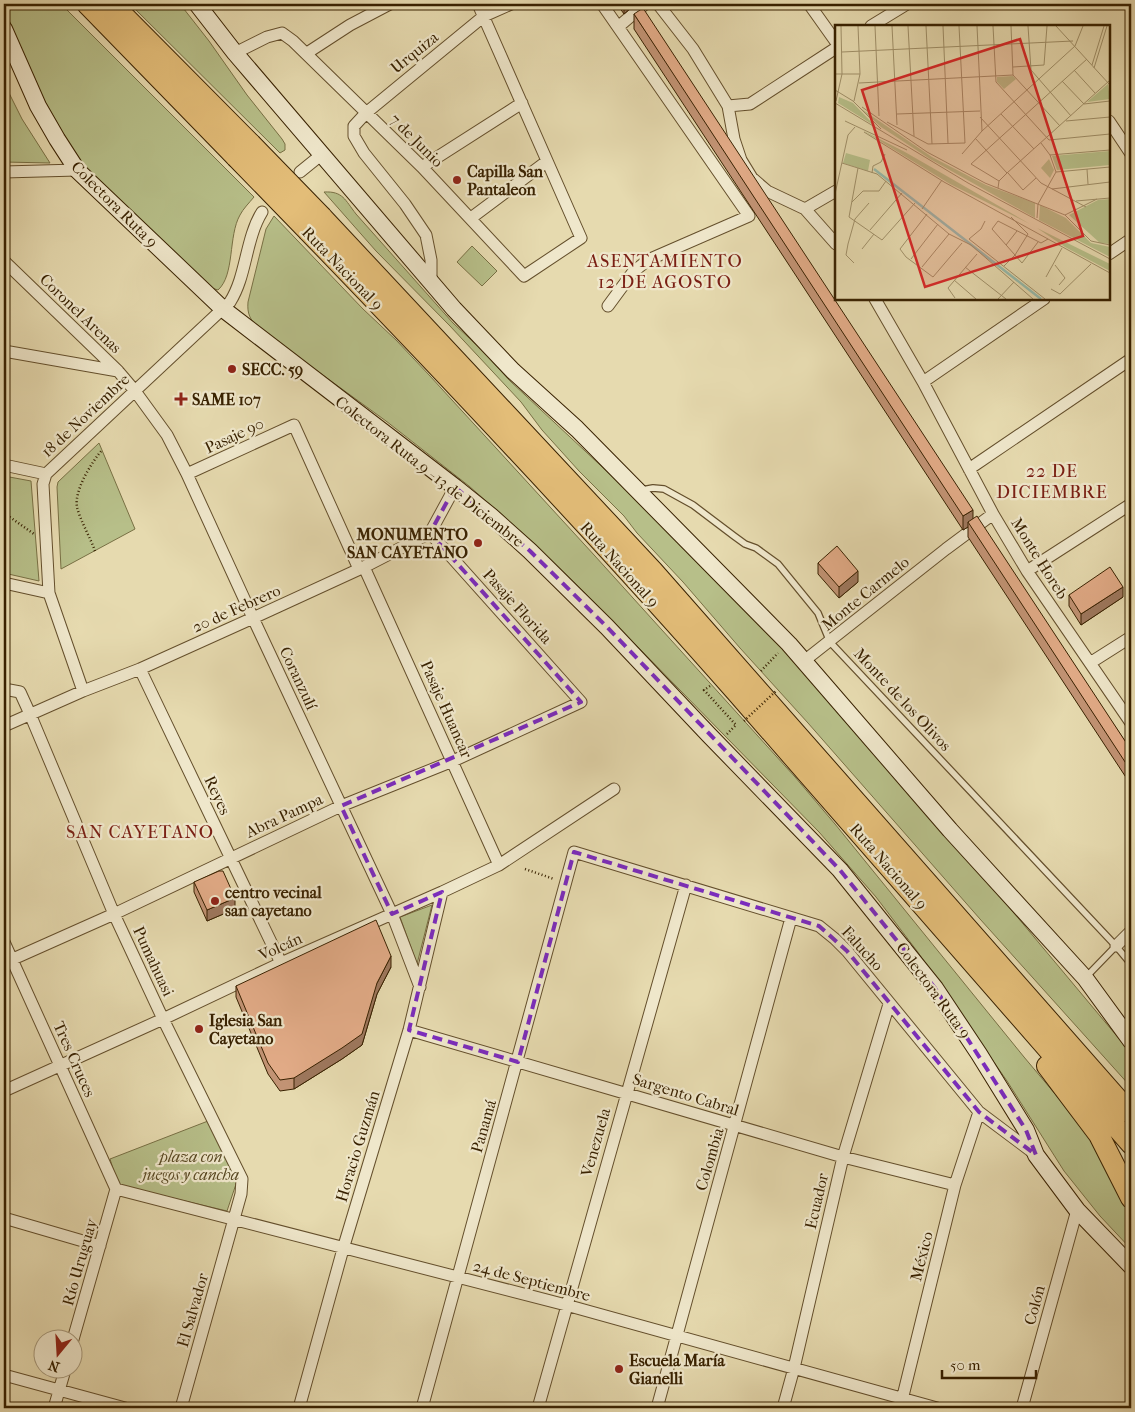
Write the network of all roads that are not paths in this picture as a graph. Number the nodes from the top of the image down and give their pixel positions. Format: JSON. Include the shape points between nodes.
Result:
{"nodes":[{"id":1,"x":87,"y":4,"type":"edge"},
{"id":2,"x":112,"y":4,"type":"edge"},
{"id":3,"x":197,"y":4,"type":"edge"},
{"id":4,"x":390,"y":4,"type":"edge"},
{"id":5,"x":478,"y":4,"type":"edge"},
{"id":6,"x":511,"y":4,"type":"edge"},
{"id":7,"x":602,"y":4,"type":"edge"},
{"id":8,"x":658,"y":4,"type":"edge"},
{"id":9,"x":809,"y":4,"type":"edge"},
{"id":10,"x":907,"y":4,"type":"edge"},
{"id":11,"x":641,"y":7,"type":"edge"},
{"id":12,"x":484,"y":16,"type":"junction"},
{"id":13,"x":873,"y":25,"type":"edge"},
{"id":14,"x":618,"y":27,"type":"junction"},
{"id":15,"x":4,"y":29,"type":"edge"},
{"id":16,"x":835,"y":41,"type":"edge"},
{"id":17,"x":835,"y":49,"type":"edge"},
{"id":18,"x":235,"y":54,"type":"junction"},
{"id":19,"x":307,"y":54,"type":"junction"},
{"id":20,"x":522,"y":103,"type":"junction"},
{"id":21,"x":728,"y":106,"type":"junction"},
{"id":22,"x":366,"y":113,"type":"junction"},
{"id":23,"x":1110,"y":125,"type":"edge"},
{"id":24,"x":1113,"y":138,"type":"edge"},
{"id":25,"x":1131,"y":154,"type":"edge"},
{"id":26,"x":321,"y":155,"type":"junction"},
{"id":27,"x":546,"y":162,"type":"junction"},
{"id":28,"x":422,"y":167,"type":"junction"},
{"id":29,"x":77,"y":170,"type":"junction"},
{"id":30,"x":4,"y":172,"type":"edge"},
{"id":31,"x":300,"y":172,"type":"dead end"},
{"id":32,"x":835,"y":192,"type":"edge"},
{"id":33,"x":805,"y":209,"type":"junction"},
{"id":34,"x":262,"y":212,"type":"dead end"},
{"id":35,"x":471,"y":218,"type":"junction"},
{"id":36,"x":1131,"y":239,"type":"edge"},
{"id":37,"x":835,"y":243,"type":"edge"},
{"id":38,"x":1110,"y":253,"type":"edge"},
{"id":39,"x":4,"y":261,"type":"edge"},
{"id":40,"x":431,"y":282,"type":"junction"},
{"id":41,"x":876,"y":300,"type":"edge"},
{"id":42,"x":1043,"y":300,"type":"edge"},
{"id":43,"x":608,"y":306,"type":"dead end"},
{"id":44,"x":223,"y":309,"type":"junction"},
{"id":45,"x":4,"y":351,"type":"edge"},
{"id":46,"x":1131,"y":358,"type":"edge"},
{"id":47,"x":118,"y":371,"type":"junction"},
{"id":48,"x":923,"y":382,"type":"junction"},
{"id":49,"x":135,"y":391,"type":"junction"},
{"id":50,"x":294,"y":425,"type":"joint"},
{"id":51,"x":4,"y":465,"type":"edge"},
{"id":52,"x":969,"y":469,"type":"junction"},
{"id":53,"x":46,"y":474,"type":"junction"},
{"id":54,"x":187,"y":474,"type":"junction"},
{"id":55,"x":455,"y":488,"type":"junction"},
{"id":56,"x":637,"y":491,"type":"junction"},
{"id":57,"x":1131,"y":504,"type":"edge"},
{"id":58,"x":993,"y":514,"type":"junction"},
{"id":59,"x":430,"y":533,"type":"junction"},
{"id":60,"x":362,"y":568,"type":"junction"},
{"id":61,"x":1028,"y":571,"type":"junction"},
{"id":62,"x":4,"y":583,"type":"edge"},
{"id":63,"x":49,"y":593,"type":"junction"},
{"id":64,"x":253,"y":618,"type":"junction"},
{"id":65,"x":1131,"y":637,"type":"edge"},
{"id":66,"x":830,"y":642,"type":"junction"},
{"id":67,"x":804,"y":661,"type":"junction"},
{"id":68,"x":1090,"y":663,"type":"junction"},
{"id":69,"x":140,"y":668,"type":"junction"},
{"id":70,"x":4,"y":689,"type":"edge"},
{"id":71,"x":83,"y":691,"type":"junction"},
{"id":72,"x":581,"y":702,"type":"joint"},
{"id":73,"x":30,"y":714,"type":"junction"},
{"id":74,"x":1131,"y":723,"type":"edge"},
{"id":75,"x":4,"y":726,"type":"edge"},
{"id":76,"x":709,"y":735,"type":"joint"},
{"id":77,"x":453,"y":761,"type":"junction"},
{"id":78,"x":614,"y":789,"type":"dead end"},
{"id":79,"x":341,"y":806,"type":"junction"},
{"id":80,"x":574,"y":852,"type":"joint"},
{"id":81,"x":230,"y":859,"type":"junction"},
{"id":82,"x":499,"y":865,"type":"junction"},
{"id":83,"x":686,"y":886,"type":"junction"},
{"id":84,"x":442,"y":892,"type":"junction"},
{"id":85,"x":114,"y":914,"type":"junction"},
{"id":86,"x":392,"y":914,"type":"junction"},
{"id":87,"x":791,"y":918,"type":"junction"},
{"id":88,"x":968,"y":926,"type":"junction"},
{"id":89,"x":1131,"y":932,"type":"edge"},
{"id":90,"x":4,"y":942,"type":"edge"},
{"id":91,"x":1116,"y":946,"type":"junction"},
{"id":92,"x":965,"y":953,"type":"junction"},
{"id":93,"x":8,"y":961,"type":"edge"},
{"id":94,"x":281,"y":963,"type":"junction"},
{"id":95,"x":1131,"y":964,"type":"edge"},
{"id":96,"x":1085,"y":978,"type":"junction"},
{"id":97,"x":420,"y":987,"type":"junction"},
{"id":98,"x":889,"y":1004,"type":"junction"},
{"id":99,"x":163,"y":1019,"type":"junction"},
{"id":100,"x":409,"y":1030,"type":"junction"},
{"id":101,"x":1131,"y":1041,"type":"edge"},
{"id":102,"x":518,"y":1062,"type":"junction"},
{"id":103,"x":60,"y":1065,"type":"junction"},
{"id":104,"x":4,"y":1090,"type":"edge"},
{"id":105,"x":626,"y":1093,"type":"junction"},
{"id":106,"x":1131,"y":1099,"type":"edge"},
{"id":107,"x":979,"y":1112,"type":"junction"},
{"id":108,"x":1131,"y":1114,"type":"edge"},
{"id":109,"x":735,"y":1126,"type":"junction"},
{"id":110,"x":1131,"y":1144,"type":"edge"},
{"id":111,"x":1036,"y":1155,"type":"junction"},
{"id":112,"x":843,"y":1157,"type":"junction"},
{"id":113,"x":955,"y":1185,"type":"junction"},
{"id":114,"x":116,"y":1189,"type":"junction"},
{"id":115,"x":1131,"y":1198,"type":"edge"},
{"id":116,"x":1077,"y":1210,"type":"junction"},
{"id":117,"x":4,"y":1218,"type":"edge"},
{"id":118,"x":234,"y":1220,"type":"junction"},
{"id":119,"x":100,"y":1246,"type":"junction"},
{"id":120,"x":343,"y":1249,"type":"junction"},
{"id":121,"x":1131,"y":1266,"type":"edge"},
{"id":122,"x":458,"y":1278,"type":"junction"},
{"id":123,"x":566,"y":1305,"type":"junction"},
{"id":124,"x":76,"y":1330,"type":"edge"},
{"id":125,"x":676,"y":1336,"type":"junction"},
{"id":126,"x":794,"y":1368,"type":"junction"},
{"id":127,"x":4,"y":1375,"type":"edge"},
{"id":128,"x":62,"y":1380,"type":"edge"},
{"id":129,"x":59,"y":1390,"type":"junction"},
{"id":130,"x":901,"y":1403,"type":"edge"},
{"id":131,"x":54,"y":1408,"type":"edge"},
{"id":132,"x":125,"y":1408,"type":"edge"},
{"id":133,"x":182,"y":1408,"type":"edge"},
{"id":134,"x":300,"y":1408,"type":"edge"},
{"id":135,"x":422,"y":1408,"type":"edge"},
{"id":136,"x":538,"y":1408,"type":"edge"},
{"id":137,"x":657,"y":1408,"type":"edge"},
{"id":138,"x":783,"y":1408,"type":"edge"},
{"id":139,"x":938,"y":1408,"type":"edge"},
{"id":140,"x":1022,"y":1408,"type":"edge"}],
"edges":[{"from":1,"to":92,"type":"highway","name":"Ruta Nacional 9","bridge":true,"via":[[479,410],[736,691]]},
{"from":2,"to":88,"type":"highway","name":"Ruta Nacional 9","bridge":true,"via":[[322,217],[653,571]]},
{"from":3,"to":18,"type":"street"},
{"from":4,"to":19,"type":"street","via":[[350,24]]},
{"from":5,"to":12,"type":"street"},
{"from":6,"to":12,"type":"street","name":"Urquiza"},
{"from":7,"to":14,"type":"street"},
{"from":8,"to":21,"type":"street","via":[[693,49]]},
{"from":9,"to":16,"type":"street"},
{"from":10,"to":13,"type":"street"},
{"from":11,"to":14,"type":"street"},
{"from":12,"to":20,"type":"street"},
{"from":12,"to":22,"type":"street","name":"Urquiza"},
{"from":14,"to":43,"type":"street","via":[[749,216],[648,260],[633,272]]},
{"from":15,"to":29,"type":"street","name":"Colectora Ruta 9","via":[[38,106]]},
{"from":17,"to":21,"type":"street","via":[[750,104]]},
{"from":18,"to":19,"type":"street","name":"7 de Junio","via":[[282,32]]},
{"from":18,"to":26,"type":"street"},
{"from":19,"to":22,"type":"street","name":"7 de Junio"},
{"from":20,"to":27,"type":"street"},
{"from":20,"to":28,"type":"street"},
{"from":21,"to":33,"type":"street","via":[[741,160],[752,178],[767,191]]},
{"from":22,"to":28,"type":"street","name":"7 de Junio"},
{"from":22,"to":40,"type":"street","via":[[354,126],[354,136],[426,235]]},
{"from":23,"to":24,"type":"street"},
{"from":24,"to":25,"type":"street"},
{"from":26,"to":31,"type":"street"},
{"from":26,"to":40,"type":"street"},
{"from":27,"to":35,"type":"street"},
{"from":27,"to":35,"type":"street","name":"7 de Junio","via":[[580,238],[524,276]]},
{"from":28,"to":35,"type":"street","name":"7 de Junio"},
{"from":29,"to":30,"type":"street"},
{"from":29,"to":44,"type":"street","name":"Colectora Ruta 9"},
{"from":32,"to":33,"type":"street"},
{"from":33,"to":37,"type":"street"},
{"from":34,"to":44,"type":"street","name":"18 de Noviembre","via":[[251,235],[236,292]]},
{"from":36,"to":38,"type":"street"},
{"from":39,"to":47,"type":"street","name":"Coronel Arenas"},
{"from":40,"to":56,"type":"street","via":[[493,350]]},
{"from":41,"to":48,"type":"street","name":"Monte Horeb"},
{"from":42,"to":48,"type":"street"},
{"from":44,"to":49,"type":"street","name":"18 de Noviembre"},
{"from":44,"to":55,"type":"street","name":"Colectora Ruta 9 - 13 de Diciembre"},
{"from":45,"to":47,"type":"street"},
{"from":46,"to":52,"type":"street"},
{"from":47,"to":49,"type":"street","name":"Coronel Arenas"},
{"from":48,"to":52,"type":"street","name":"Monte Horeb"},
{"from":49,"to":53,"type":"street","name":"18 de Noviembre"},
{"from":49,"to":54,"type":"street","name":"Coranzulí"},
{"from":50,"to":54,"type":"street","name":"Pasaje 90"},
{"from":50,"to":60,"type":"street","name":"Pasaje Huancar"},
{"from":51,"to":53,"type":"street"},
{"from":52,"to":58,"type":"street","name":"Monte Horeb"},
{"from":53,"to":63,"type":"street","name":"18 de Noviembre"},
{"from":54,"to":64,"type":"street","name":"Coranzulí"},
{"from":55,"to":59,"type":"street"},
{"from":55,"to":76,"type":"street","name":"Colectora Ruta 9 - 13 de Diciembre","via":[[530,551],[608,627]]},
{"from":56,"to":66,"type":"lane","name":"Monte de los Olivos","via":[[664,489],[778,564],[818,613]]},
{"from":56,"to":67,"type":"street"},
{"from":57,"to":61,"type":"street"},
{"from":58,"to":61,"type":"street","name":"Monte Horeb"},
{"from":58,"to":66,"type":"street","name":"Monte Carmelo"},
{"from":59,"to":60,"type":"street","name":"20 de Febrero"},
{"from":59,"to":72,"type":"street","name":"Pasaje Florida"},
{"from":60,"to":64,"type":"street","name":"20 de Febrero"},
{"from":60,"to":77,"type":"street","name":"Pasaje Huancar"},
{"from":61,"to":68,"type":"street","name":"Monte Horeb"},
{"from":62,"to":63,"type":"street"},
{"from":63,"to":71,"type":"street","name":"18 de Noviembre"},
{"from":64,"to":69,"type":"street","name":"20 de Febrero"},
{"from":64,"to":79,"type":"street","name":"Coranzulí"},
{"from":65,"to":68,"type":"street"},
{"from":66,"to":67,"type":"street","name":"Monte Carmelo"},
{"from":66,"to":91,"type":"lane","name":"Monte de los Olivos"},
{"from":67,"to":96,"type":"street","via":[[950,830]]},
{"from":68,"to":74,"type":"street","name":"Monte Horeb"},
{"from":69,"to":71,"type":"street","name":"20 de Febrero"},
{"from":69,"to":81,"type":"street","name":"Reyes"},
{"from":70,"to":73,"type":"street","name":"Pumahuasi","via":[[20,692]]},
{"from":71,"to":73,"type":"street","name":"20 de Febrero"},
{"from":72,"to":77,"type":"street","name":"Abra Pampa"},
{"from":73,"to":75,"type":"street","name":"20 de Febrero"},
{"from":73,"to":85,"type":"street","name":"Pumahuasi"},
{"from":76,"to":111,"type":"street","name":"Colectora Ruta 9","via":[[840,870],[935,988],[1026,1130]]},
{"from":77,"to":79,"type":"street","name":"Abra Pampa"},
{"from":77,"to":82,"type":"street","name":"Pasaje Huancar"},
{"from":78,"to":82,"type":"street","name":"Volcán"},
{"from":79,"to":81,"type":"street","name":"Abra Pampa"},
{"from":79,"to":86,"type":"street","name":"Coranzulí"},
{"from":80,"to":83,"type":"street","name":"Falucho"},
{"from":80,"to":102,"type":"street","name":"Panamá"},
{"from":81,"to":85,"type":"street","name":"Abra Pampa"},
{"from":81,"to":94,"type":"street","name":"Reyes"},
{"from":82,"to":84,"type":"street","name":"Volcán"},
{"from":83,"to":87,"type":"street","name":"Falucho"},
{"from":83,"to":105,"type":"street","name":"Venezuela"},
{"from":84,"to":86,"type":"street","name":"Volcán"},
{"from":84,"to":97,"type":"street","name":"Horacio Guzmán"},
{"from":85,"to":93,"type":"street","name":"Abra Pampa"},
{"from":85,"to":99,"type":"street","name":"Pumahuasi"},
{"from":86,"to":94,"type":"street","name":"Volcán"},
{"from":86,"to":97,"type":"street","name":"Coranzulí"},
{"from":87,"to":98,"type":"street","name":"Falucho","via":[[819,926],[835,939]]},
{"from":87,"to":109,"type":"street","name":"Colombia"},
{"from":88,"to":106,"type":"highway","via":[[1003,954]]},
{"from":88,"to":108,"type":"highway","name":"Ruta Nacional 9"},
{"from":89,"to":91,"type":"street"},
{"from":90,"to":93,"type":"street","name":"Tres Cruces"},
{"from":91,"to":95,"type":"lane","name":"Monte de los Olivos"},
{"from":91,"to":96,"type":"lane"},
{"from":92,"to":110,"type":"highway","name":"Ruta Nacional 9"},
{"from":92,"to":115,"type":"highway","via":[[992,997],[1099,1135]]},
{"from":93,"to":103,"type":"street","name":"Tres Cruces"},
{"from":94,"to":99,"type":"street","name":"Volcán"},
{"from":96,"to":101,"type":"street"},
{"from":97,"to":100,"type":"street","name":"Horacio Guzmán"},
{"from":98,"to":107,"type":"street","name":"Falucho"},
{"from":98,"to":112,"type":"street","name":"Ecuador"},
{"from":99,"to":103,"type":"street","name":"Volcán"},
{"from":99,"to":118,"type":"street","name":"Pumahuasi","via":[[242,1179]]},
{"from":100,"to":102,"type":"street","name":"Sargento Cabral"},
{"from":100,"to":120,"type":"street","name":"Horacio Guzmán"},
{"from":102,"to":105,"type":"street","name":"Sargento Cabral"},
{"from":102,"to":122,"type":"street","name":"Panamá"},
{"from":103,"to":104,"type":"street","name":"Volcán"},
{"from":103,"to":114,"type":"street","name":"Tres Cruces"},
{"from":105,"to":109,"type":"street","name":"Sargento Cabral"},
{"from":105,"to":123,"type":"street","name":"Venezuela"},
{"from":107,"to":111,"type":"street","name":"Falucho"},
{"from":107,"to":113,"type":"street","name":"México"},
{"from":109,"to":112,"type":"street","name":"Sargento Cabral"},
{"from":109,"to":125,"type":"street","name":"Colombia"},
{"from":111,"to":116,"type":"street","name":"Colectora Ruta 9"},
{"from":112,"to":113,"type":"street","name":"Sargento Cabral"},
{"from":112,"to":126,"type":"street","name":"Ecuador"},
{"from":113,"to":130,"type":"street","name":"México"},
{"from":114,"to":118,"type":"street","name":"24 de Septiembre"},
{"from":114,"to":119,"type":"street","name":"Río Uruguay"},
{"from":116,"to":121,"type":"street","name":"Colectora Ruta 9"},
{"from":116,"to":140,"type":"street","name":"Colón"},
{"from":117,"to":119,"type":"street"},
{"from":118,"to":120,"type":"street","name":"24 de Septiembre"},
{"from":118,"to":133,"type":"street","name":"El Salvador"},
{"from":119,"to":124,"type":"street","name":"Río Uruguay"},
{"from":120,"to":122,"type":"street","name":"24 de Septiembre"},
{"from":120,"to":134,"type":"street","name":"Horacio Guzmán"},
{"from":122,"to":123,"type":"street","name":"24 de Septiembre"},
{"from":122,"to":135,"type":"street","name":"Panamá"},
{"from":123,"to":125,"type":"street","name":"24 de Septiembre"},
{"from":123,"to":136,"type":"street","name":"Venezuela"},
{"from":125,"to":126,"type":"street","name":"24 de Septiembre"},
{"from":125,"to":137,"type":"street","name":"Colombia"},
{"from":126,"to":130,"type":"street","name":"24 de Septiembre"},
{"from":126,"to":138,"type":"street","name":"Ecuador"},
{"from":127,"to":129,"type":"street"},
{"from":128,"to":129,"type":"street"},
{"from":129,"to":131,"type":"street"},
{"from":129,"to":132,"type":"street"},
{"from":130,"to":139,"type":"street","name":"24 de Septiembre"}]}
